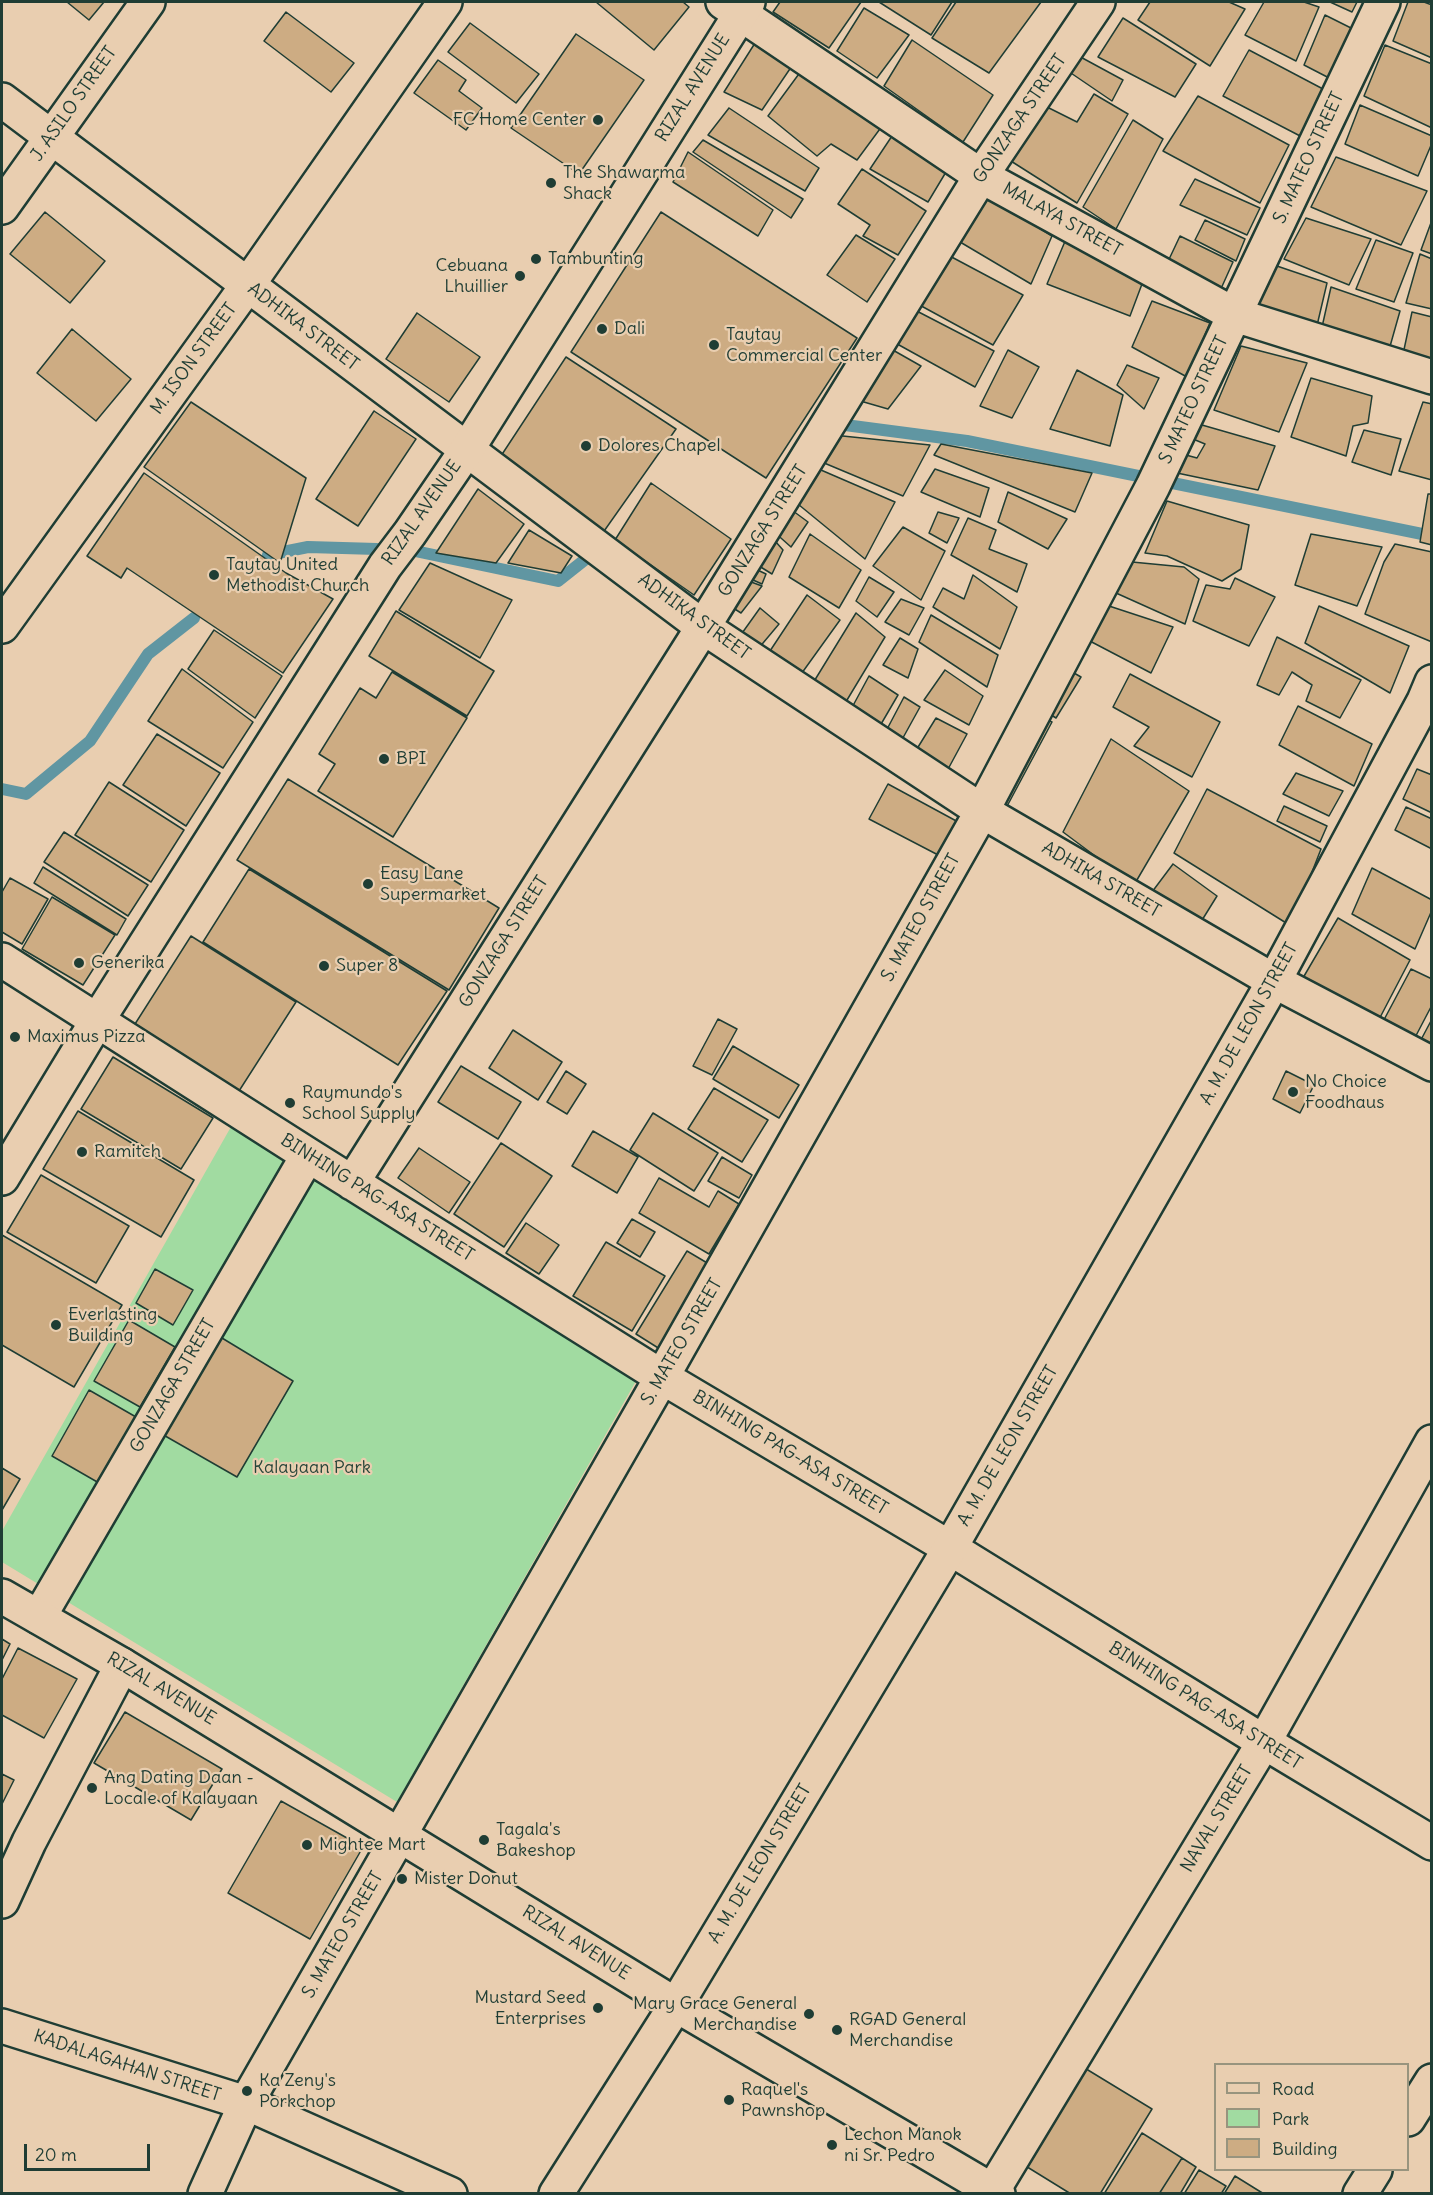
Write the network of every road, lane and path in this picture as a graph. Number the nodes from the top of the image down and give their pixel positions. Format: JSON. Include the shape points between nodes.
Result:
{"nodes":[{"id":1,"x":148,"y":2,"type":"edge"},
{"id":2,"x":445,"y":2,"type":"edge"},
{"id":3,"x":1098,"y":2,"type":"edge"},
{"id":4,"x":1383,"y":2,"type":"edge"},
{"id":5,"x":737,"y":6,"type":"edge"},
{"id":6,"x":2,"y":100,"type":"edge"},
{"id":7,"x":51,"y":136,"type":"junction"},
{"id":8,"x":981,"y":176,"type":"junction"},
{"id":9,"x":2,"y":207,"type":"edge"},
{"id":10,"x":247,"y":286,"type":"junction"},
{"id":11,"x":1235,"y":315,"type":"junction"},
{"id":12,"x":1431,"y":377,"type":"edge"},
{"id":13,"x":468,"y":448,"type":"junction"},
{"id":14,"x":1158,"y":477,"type":"joint"},
{"id":15,"x":2,"y":626,"type":"edge"},
{"id":16,"x":703,"y":627,"type":"junction"},
{"id":17,"x":1431,"y":682,"type":"edge"},
{"id":18,"x":982,"y":811,"type":"junction"},
{"id":19,"x":2,"y":960,"type":"edge"},
{"id":20,"x":1274,"y":981,"type":"junction"},
{"id":21,"x":97,"y":1021,"type":"junction"},
{"id":22,"x":1431,"y":1064,"type":"edge"},
{"id":23,"x":308,"y":1155,"type":"junction"},
{"id":24,"x":2,"y":1178,"type":"edge"},
{"id":25,"x":352,"y":1183,"type":"junction"},
{"id":26,"x":662,"y":1377,"type":"junction"},
{"id":27,"x":1431,"y":1442,"type":"edge"},
{"id":28,"x":950,"y":1548,"type":"junction"},
{"id":29,"x":2,"y":1596,"type":"edge"},
{"id":30,"x":39,"y":1617,"type":"junction"},
{"id":31,"x":122,"y":1665,"type":"junction"},
{"id":32,"x":1264,"y":1742,"type":"junction"},
{"id":33,"x":400,"y":1836,"type":"junction"},
{"id":34,"x":1431,"y":1843,"type":"edge"},
{"id":35,"x":2,"y":1901,"type":"edge"},
{"id":36,"x":676,"y":2005,"type":"junction"},
{"id":37,"x":2,"y":2026,"type":"edge"},
{"id":38,"x":1431,"y":2081,"type":"edge"},
{"id":39,"x":246,"y":2103,"type":"junction"},
{"id":40,"x":1409,"y":2116,"type":"edge"},
{"id":41,"x":1374,"y":2171,"type":"edge"},
{"id":42,"x":994,"y":2192,"type":"edge"},
{"id":43,"x":205,"y":2193,"type":"edge"},
{"id":44,"x":450,"y":2193,"type":"edge"},
{"id":45,"x":556,"y":2193,"type":"edge"},
{"id":46,"x":1360,"y":2193,"type":"edge"}],
"edges":[{"from":1,"to":7,"type":"street","name":"J. ASILO STREET"},
{"from":2,"to":10,"type":"street","name":"M. ISON STREET"},
{"from":3,"to":8,"type":"street","name":"GONZAGA STREET"},
{"from":4,"to":11,"type":"street","name":"S. MATEO STREET"},
{"from":5,"to":8,"type":"street","name":"MALAYA STREET"},
{"from":5,"to":13,"type":"street","name":"RIZAL AVENUE"},
{"from":6,"to":7,"type":"street","name":"ADHIKA STREET"},
{"from":7,"to":9,"type":"street","name":"J. ASILO STREET"},
{"from":7,"to":10,"type":"street","name":"ADHIKA STREET"},
{"from":8,"to":11,"type":"street","name":"MALAYA STREET"},
{"from":8,"to":16,"type":"street","name":"GONZAGA STREET"},
{"from":10,"to":13,"type":"street","name":"ADHIKA STREET"},
{"from":10,"to":15,"type":"street","name":"M. ISON STREET"},
{"from":11,"to":12,"type":"street","name":"MALAYA STREET"},
{"from":11,"to":14,"type":"street","name":"S MATEO STREET"},
{"from":13,"to":16,"type":"street","name":"ADHIKA STREET"},
{"from":13,"to":21,"type":"street","name":"RIZAL AVENUE","via":[[385,566]]},
{"from":14,"to":18,"type":"street","name":"S. MATEO STREET"},
{"from":16,"to":18,"type":"street","name":"ADHIKA STREET"},
{"from":16,"to":25,"type":"street","name":"GONZAGA STREET"},
{"from":17,"to":20,"type":"street","name":"A. M. DE LEON STREET"},
{"from":18,"to":20,"type":"street","name":"ADHIKA STREET"},
{"from":18,"to":26,"type":"street","name":"S. MATEO STREET"},
{"from":19,"to":21,"type":"street","name":"BINHING PAG-ASA STREET"},
{"from":20,"to":22,"type":"street","name":"ADHIKA STREET"},
{"from":20,"to":28,"type":"street","name":"A. M. DE LEON STREET"},
{"from":21,"to":23,"type":"street","name":"BINHING PAG-ASA STREET"},
{"from":21,"to":24,"type":"street","name":"RIZAL AVENUE"},
{"from":23,"to":25,"type":"street","name":"BINHING PAG-ASA STREET"},
{"from":23,"to":30,"type":"street","name":"GONZAGA STREET"},
{"from":25,"to":26,"type":"street","name":"BINHING PAG-ASA STREET"},
{"from":26,"to":28,"type":"street","name":"BINHING PAG-ASA STREET"},
{"from":26,"to":33,"type":"street","name":"S. MATEO STREET"},
{"from":27,"to":32,"type":"street","name":"NAVAL STREET"},
{"from":28,"to":32,"type":"street","name":"BINHING PAG-ASA STREET"},
{"from":28,"to":36,"type":"street","name":"A. M. DE LEON STREET"},
{"from":29,"to":30,"type":"street","name":"RIZAL AVENUE"},
{"from":30,"to":31,"type":"street","name":"RIZAL AVENUE"},
{"from":31,"to":33,"type":"street","name":"RIZAL AVENUE"},
{"from":31,"to":35,"type":"street"},
{"from":32,"to":34,"type":"street","name":"BINHING PAG-ASA STREET"},
{"from":32,"to":42,"type":"street","name":"NAVAL STREET"},
{"from":33,"to":36,"type":"street","name":"RIZAL AVENUE"},
{"from":33,"to":39,"type":"street","name":"S. MATEO STREET"},
{"from":36,"to":42,"type":"street","name":"RIZAL AVENUE"},
{"from":36,"to":45,"type":"street","name":"A. M. DE LEON STREET"},
{"from":37,"to":39,"type":"street","name":"KADALAGAHAN STREET"},
{"from":38,"to":40,"type":"street"},
{"from":39,"to":43,"type":"street","name":"S. MATEO STREET"},
{"from":39,"to":44,"type":"street","name":"KADALAGAHAN STREET"},
{"from":41,"to":46,"type":"street"}]}
